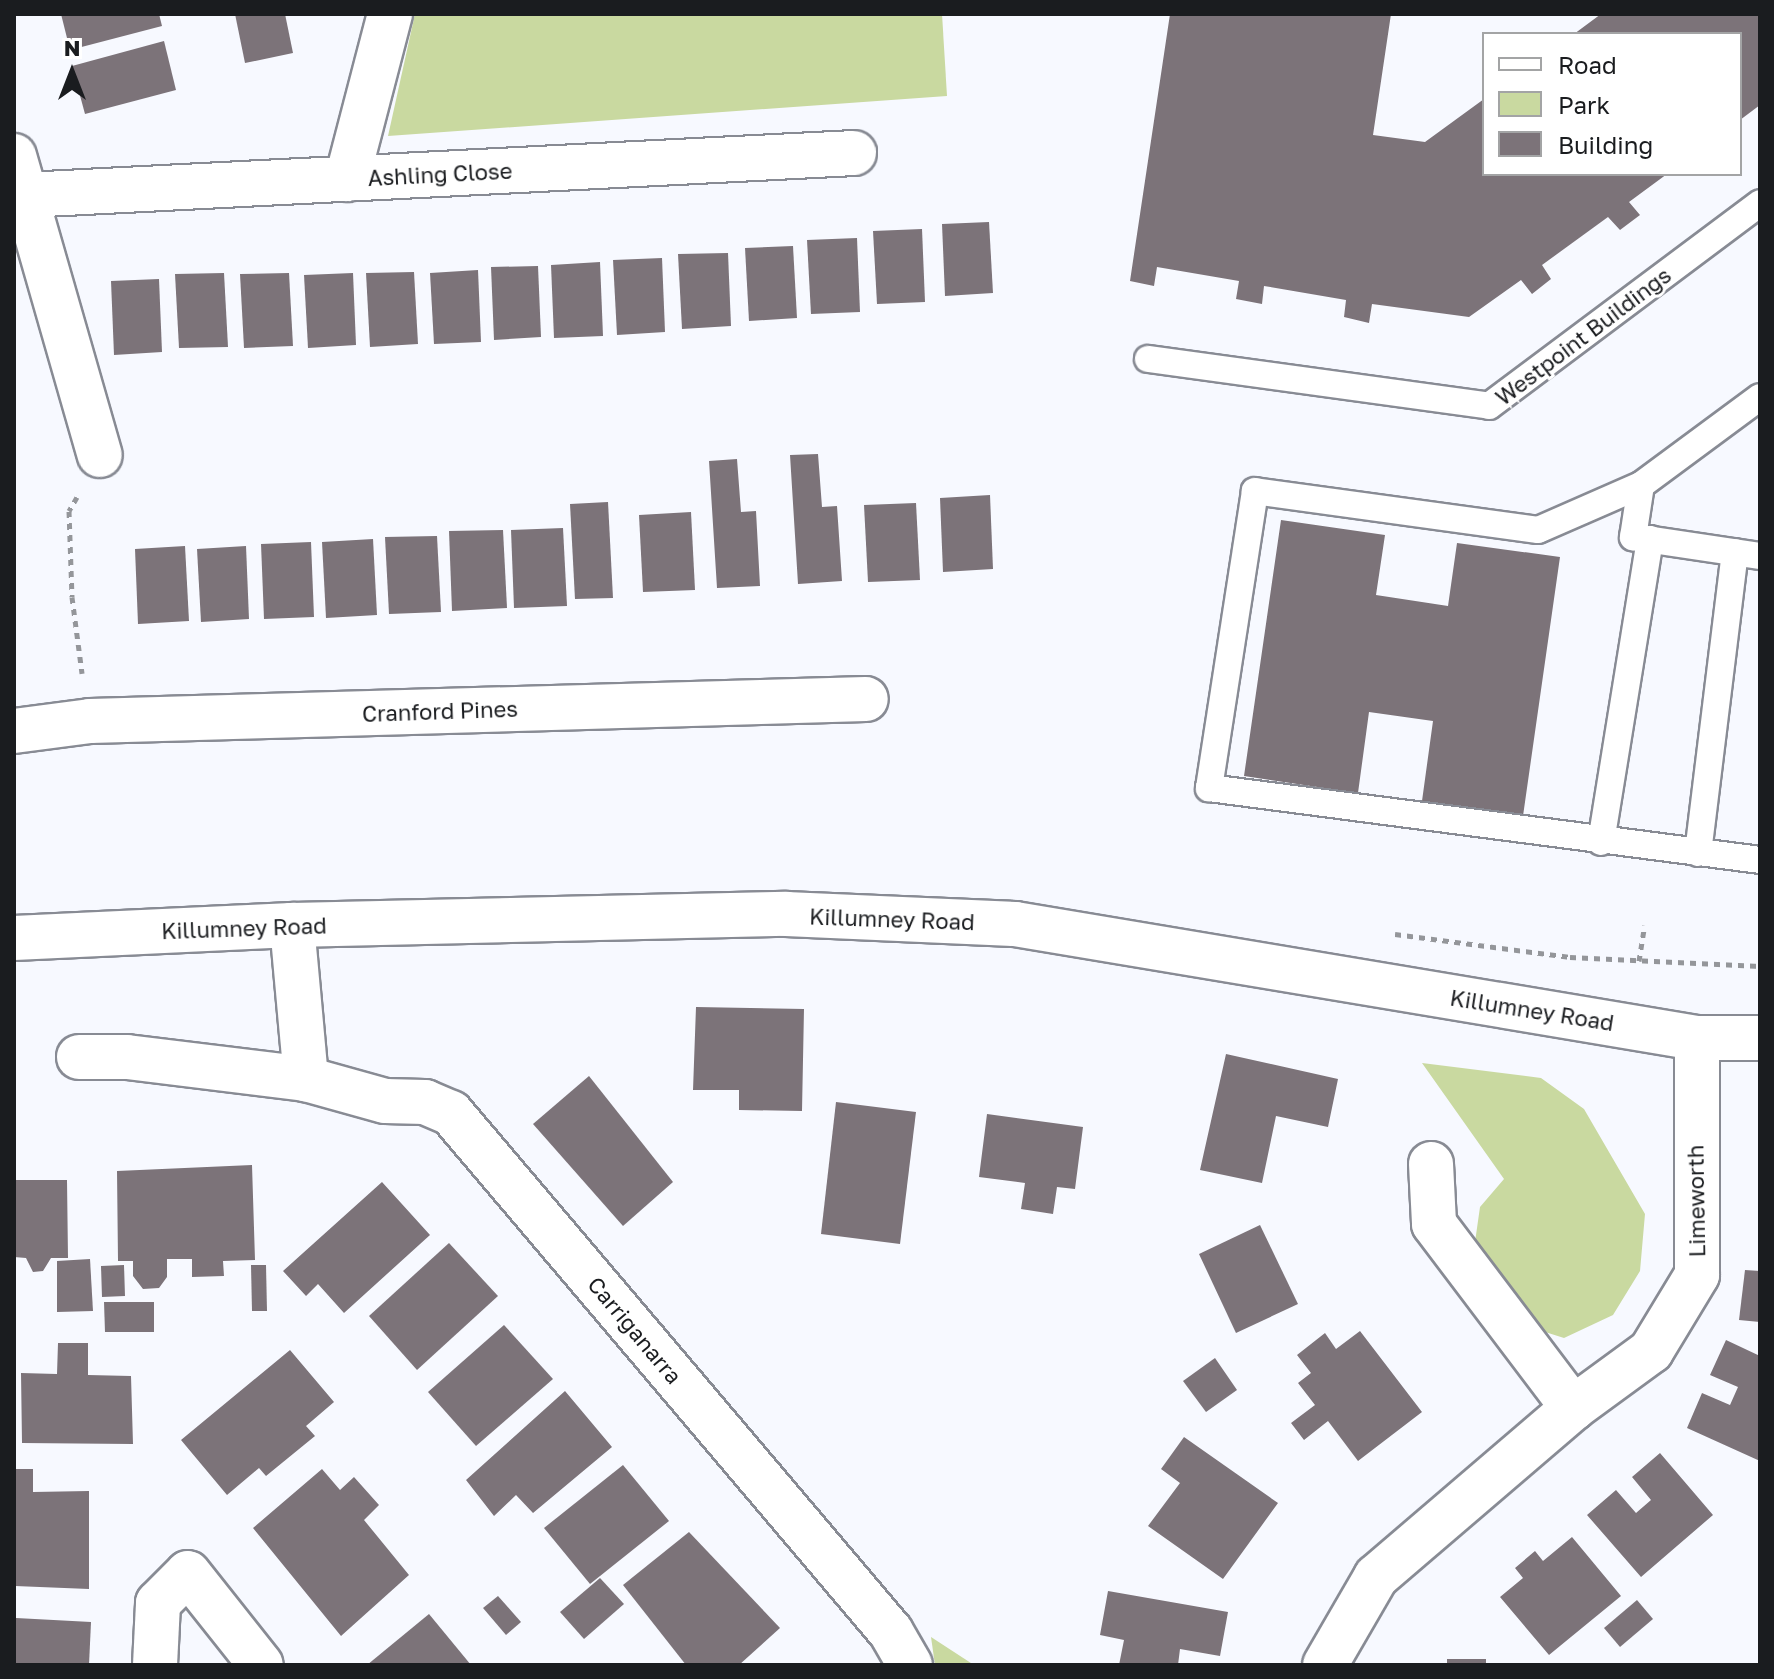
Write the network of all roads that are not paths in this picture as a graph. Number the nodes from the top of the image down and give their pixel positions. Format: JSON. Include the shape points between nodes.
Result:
{"nodes":[{"id":1,"x":390,"y":14,"type":"edge"},
{"id":2,"x":854,"y":153,"type":"dead end"},
{"id":3,"x":19,"y":176,"type":"edge"},
{"id":4,"x":347,"y":179,"type":"junction"},
{"id":5,"x":1760,"y":203,"type":"edge"},
{"id":6,"x":1148,"y":359,"type":"dead end"},
{"id":7,"x":1760,"y":397,"type":"edge"},
{"id":8,"x":100,"y":455,"type":"road end"},
{"id":9,"x":1641,"y":485,"type":"junction"},
{"id":10,"x":1650,"y":539,"type":"junction"},
{"id":11,"x":1748,"y":554,"type":"edge"},
{"id":12,"x":866,"y":699,"type":"dead end"},
{"id":13,"x":14,"y":731,"type":"edge"},
{"id":14,"x":1601,"y":842,"type":"junction"},
{"id":15,"x":1698,"y":853,"type":"junction"},
{"id":16,"x":1760,"y":860,"type":"edge"},
{"id":17,"x":292,"y":925,"type":"junction"},
{"id":18,"x":14,"y":938,"type":"edge"},
{"id":19,"x":1697,"y":1038,"type":"junction"},
{"id":20,"x":1760,"y":1038,"type":"edge"},
{"id":21,"x":79,"y":1057,"type":"dead end"},
{"id":22,"x":306,"y":1079,"type":"junction"},
{"id":23,"x":1431,"y":1164,"type":"dead end"},
{"id":24,"x":1573,"y":1408,"type":"junction"},
{"id":25,"x":155,"y":1665,"type":"edge"},
{"id":26,"x":261,"y":1665,"type":"edge"},
{"id":27,"x":910,"y":1665,"type":"edge"},
{"id":28,"x":1325,"y":1665,"type":"edge"}],
"edges":[{"from":1,"to":4,"type":"street"},
{"from":2,"to":4,"type":"street","name":"Ashling Close"},
{"from":3,"to":4,"type":"street","name":"Ashling Close"},
{"from":3,"to":8,"type":"street"},
{"from":5,"to":6,"type":"lane","name":"Westpoint Buildings","via":[[1489,406]]},
{"from":7,"to":9,"type":"lane"},
{"from":9,"to":10,"type":"lane","via":[[1633,537]]},
{"from":9,"to":14,"type":"lane","via":[[1538,530],[1255,491],[1209,788]]},
{"from":10,"to":11,"type":"lane"},
{"from":10,"to":14,"type":"lane"},
{"from":11,"to":15,"type":"lane"},
{"from":12,"to":13,"type":"street","name":"Cranford Pines","via":[[90,721]]},
{"from":14,"to":15,"type":"lane"},
{"from":15,"to":16,"type":"lane"},
{"from":17,"to":18,"type":"street","name":"Killumney Road"},
{"from":17,"to":19,"type":"street","name":"Killumney Road","via":[[786,914],[1015,924]]},
{"from":17,"to":22,"type":"street"},
{"from":19,"to":20,"type":"street","name":"Killumney Road"},
{"from":19,"to":24,"type":"street","name":"Limeworth","via":[[1697,1275],[1651,1351]]},
{"from":21,"to":22,"type":"street","name":"Carriganarra","via":[[127,1057]]},
{"from":22,"to":27,"type":"street","name":"Carriganarra","via":[[385,1101],[425,1102],[451,1113],[891,1632]]},
{"from":23,"to":24,"type":"street","via":[[1434,1224]]},
{"from":24,"to":28,"type":"street","name":"Limeworth","via":[[1376,1577]]},
{"from":25,"to":26,"type":"street","via":[[158,1603],[188,1573]]}]}
